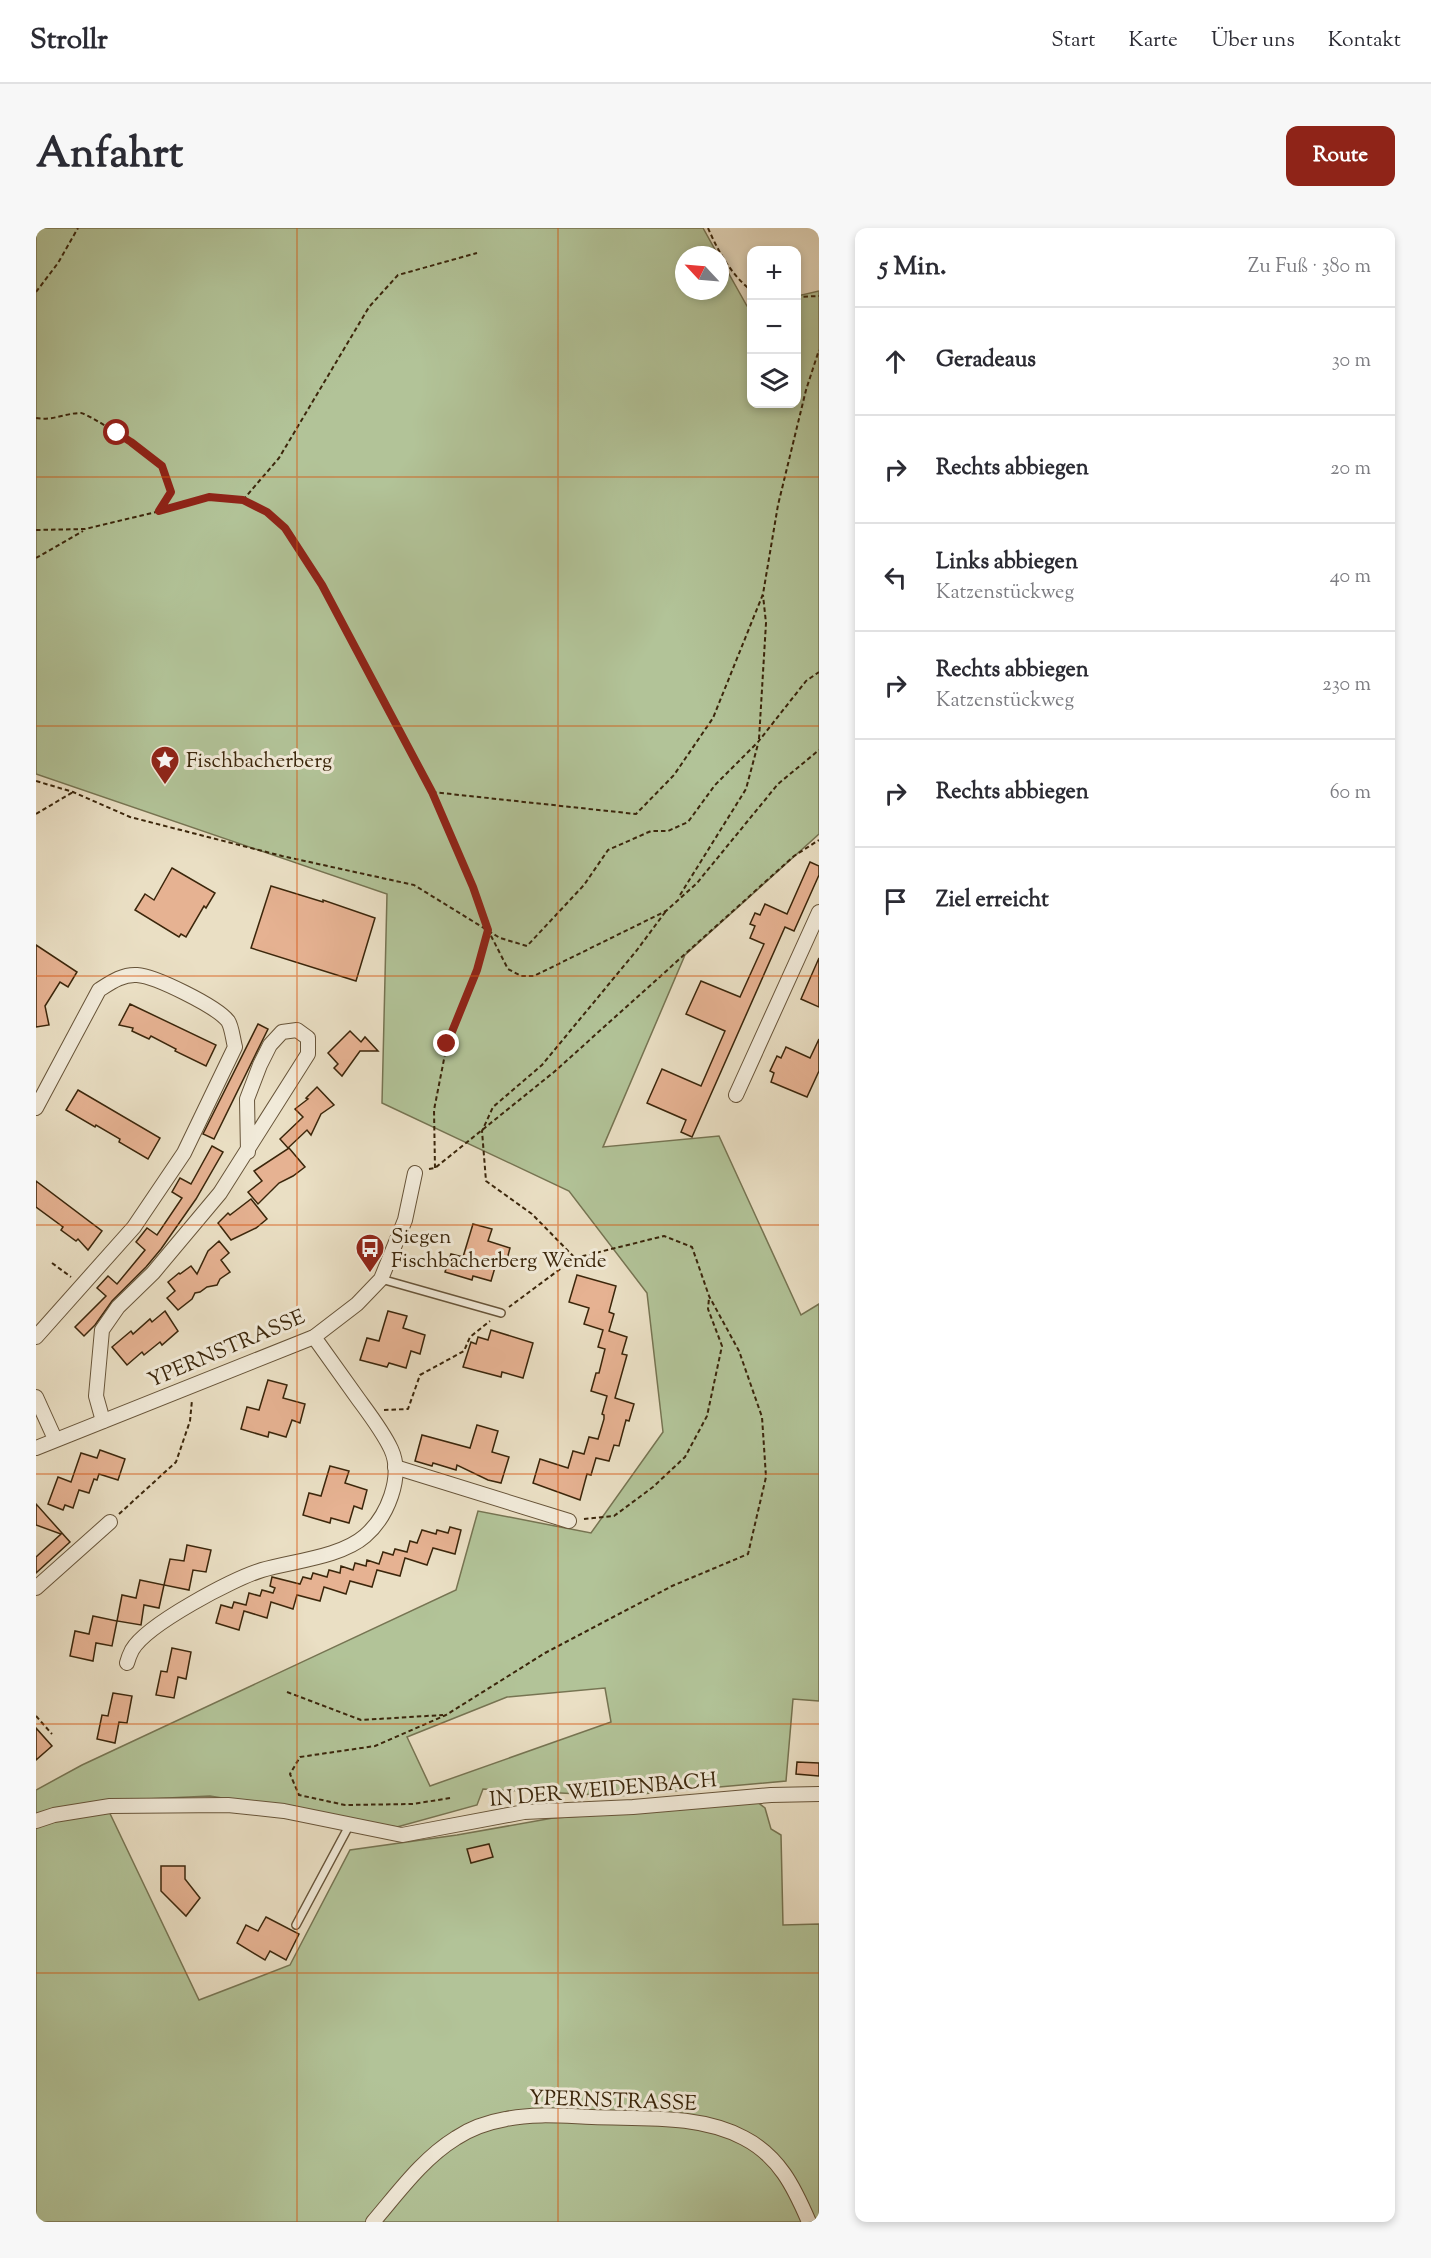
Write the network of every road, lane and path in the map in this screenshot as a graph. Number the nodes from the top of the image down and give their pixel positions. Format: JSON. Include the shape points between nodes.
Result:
{"nodes":[{"id":1,"x":78,"y":228,"type":"edge"},
{"id":2,"x":708,"y":228,"type":"edge"},
{"id":3,"x":477,"y":253,"type":"dead end"},
{"id":4,"x":747,"y":288,"type":"edge"},
{"id":5,"x":36,"y":292,"type":"edge"},
{"id":6,"x":819,"y":296,"type":"edge"},
{"id":7,"x":801,"y":297,"type":"edge"},
{"id":8,"x":819,"y":350,"type":"edge"},
{"id":9,"x":36,"y":418,"type":"edge"},
{"id":10,"x":243,"y":500,"type":"junction"},
{"id":11,"x":159,"y":511,"type":"junction"},
{"id":12,"x":85,"y":529,"type":"junction"},
{"id":13,"x":36,"y":530,"type":"edge"},
{"id":14,"x":36,"y":558,"type":"edge"},
{"id":15,"x":763,"y":594,"type":"junction"},
{"id":16,"x":819,"y":672,"type":"edge"},
{"id":17,"x":758,"y":742,"type":"junction"},
{"id":18,"x":819,"y":750,"type":"edge"},
{"id":19,"x":36,"y":781,"type":"edge"},
{"id":20,"x":73,"y":792,"type":"junction"},
{"id":21,"x":432,"y":792,"type":"junction"},
{"id":22,"x":36,"y":814,"type":"edge"},
{"id":23,"x":819,"y":840,"type":"edge"},
{"id":24,"x":679,"y":898,"type":"junction"},
{"id":25,"x":666,"y":911,"type":"junction"},
{"id":26,"x":819,"y":912,"type":"edge"},
{"id":27,"x":488,"y":930,"type":"junction"},
{"id":28,"x":736,"y":1095,"type":"dead end"},
{"id":29,"x":36,"y":1108,"type":"edge"},
{"id":30,"x":482,"y":1131,"type":"junction"},
{"id":31,"x":248,"y":1152,"type":"junction"},
{"id":32,"x":415,"y":1173,"type":"dead end"},
{"id":33,"x":575,"y":1258,"type":"dead end"},
{"id":34,"x":52,"y":1263,"type":"dead end"},
{"id":35,"x":381,"y":1278,"type":"junction"},
{"id":36,"x":82,"y":1285,"type":"junction"},
{"id":37,"x":709,"y":1296,"type":"dead end"},
{"id":38,"x":501,"y":1313,"type":"dead end"},
{"id":39,"x":36,"y":1337,"type":"edge"},
{"id":40,"x":314,"y":1337,"type":"junction"},
{"id":41,"x":194,"y":1386,"type":"junction"},
{"id":42,"x":36,"y":1397,"type":"edge"},
{"id":43,"x":103,"y":1421,"type":"junction"},
{"id":44,"x":55,"y":1439,"type":"junction"},
{"id":45,"x":36,"y":1448,"type":"edge"},
{"id":46,"x":395,"y":1467,"type":"junction"},
{"id":47,"x":569,"y":1521,"type":"joint"},
{"id":48,"x":110,"y":1522,"type":"joint"},
{"id":49,"x":36,"y":1588,"type":"edge"},
{"id":50,"x":127,"y":1663,"type":"dead end"},
{"id":51,"x":287,"y":1692,"type":"dead end"},
{"id":52,"x":446,"y":1715,"type":"dead end"},
{"id":53,"x":36,"y":1716,"type":"edge"},
{"id":54,"x":52,"y":1734,"type":"dead end"},
{"id":55,"x":819,"y":1794,"type":"edge"},
{"id":56,"x":36,"y":1821,"type":"edge"},
{"id":57,"x":350,"y":1824,"type":"junction"},
{"id":58,"x":296,"y":1925,"type":"dead end"},
{"id":59,"x":373,"y":2222,"type":"edge"},
{"id":60,"x":809,"y":2222,"type":"edge"}],
"edges":[{"from":1,"to":5,"type":"path"},
{"from":2,"to":4,"type":"path","via":[[728,265]]},
{"from":3,"to":10,"type":"path","via":[[398,275],[369,307],[279,458]]},
{"from":6,"to":7,"type":"path"},
{"from":8,"to":15,"type":"path","via":[[778,505]]},
{"from":9,"to":11,"type":"path","via":[[48,420],[85,413],[131,442],[162,466],[171,492]]},
{"from":10,"to":11,"type":"path","via":[[209,497]]},
{"from":10,"to":21,"type":"path","via":[[267,512],[285,528],[322,585]]},
{"from":11,"to":12,"type":"path"},
{"from":12,"to":13,"type":"path"},
{"from":12,"to":14,"type":"path"},
{"from":15,"to":17,"type":"path","via":[[766,623]]},
{"from":15,"to":21,"type":"path","via":[[713,718],[674,774],[636,814]]},
{"from":16,"to":17,"type":"path","via":[[806,681]]},
{"from":17,"to":24,"type":"path","via":[[746,789]]},
{"from":17,"to":27,"type":"path","via":[[715,785],[688,822],[668,831],[651,831],[608,849],[584,885],[527,946]]},
{"from":18,"to":24,"type":"path","via":[[778,784],[697,883]]},
{"from":19,"to":20,"type":"path"},
{"from":20,"to":22,"type":"path"},
{"from":20,"to":27,"type":"path","via":[[130,817],[414,885]]},
{"from":21,"to":27,"type":"path"},
{"from":23,"to":30,"type":"path","via":[[794,856],[554,1072]]},
{"from":24,"to":25,"type":"path"},
{"from":25,"to":27,"type":"path","via":[[534,976],[521,976],[508,969]]},
{"from":25,"to":30,"type":"path","via":[[542,1065],[493,1107]]},
{"from":26,"to":28,"type":"street"},
{"from":27,"to":30,"type":"path","via":[[477,970],[447,1044],[434,1110],[435,1168]]},
{"from":29,"to":36,"type":"street","via":[[99,990],[114,980],[135,975],[154,979],[204,1002],[228,1021],[235,1047],[184,1153],[134,1227]]},
{"from":30,"to":33,"type":"path","via":[[486,1181],[532,1214]]},
{"from":31,"to":31,"type":"street","via":[[308,1054],[308,1038],[297,1030],[282,1032],[270,1044],[260,1065],[247,1099]]},
{"from":31,"to":43,"type":"street","via":[[220,1192],[102,1330],[96,1396]]},
{"from":32,"to":35,"type":"street","name":"YPERNSTRASSE","via":[[405,1220]]},
{"from":34,"to":36,"type":"path"},
{"from":35,"to":38,"type":"lane"},
{"from":35,"to":40,"type":"street","name":"YPERNSTRASSE","via":[[357,1304]]},
{"from":36,"to":39,"type":"street"},
{"from":37,"to":47,"type":"path","via":[[708,1309],[722,1346],[707,1416],[685,1457],[614,1516]]},
{"from":40,"to":41,"type":"street","name":"YPERNSTRASSE"},
{"from":40,"to":46,"type":"street","via":[[371,1416],[392,1450]]},
{"from":41,"to":43,"type":"street","name":"YPERNSTRASSE"},
{"from":41,"to":48,"type":"path","via":[[190,1420],[176,1462]]},
{"from":42,"to":44,"type":"street"},
{"from":43,"to":44,"type":"street","name":"YPERNSTRASSE"},
{"from":44,"to":45,"type":"street","name":"YPERNSTRASSE"},
{"from":46,"to":47,"type":"street"},
{"from":46,"to":50,"type":"street","via":[[393,1491],[381,1518],[365,1536],[340,1550],[260,1571],[197,1600],[153,1630],[133,1648]]},
{"from":48,"to":49,"type":"street"},
{"from":51,"to":52,"type":"path","via":[[361,1720]]},
{"from":53,"to":54,"type":"path"},
{"from":55,"to":57,"type":"street","name":"IN DER WEIDENBACH","via":[[524,1812],[402,1835]]},
{"from":56,"to":57,"type":"street","name":"IN DER WEIDENBACH","via":[[110,1806],[228,1805]]},
{"from":57,"to":58,"type":"lane"},
{"from":59,"to":60,"type":"street","name":"YPERNSTRASSE","via":[[424,2163],[456,2137],[482,2125],[533,2115],[672,2120],[721,2128],[745,2138],[783,2170]]}]}
